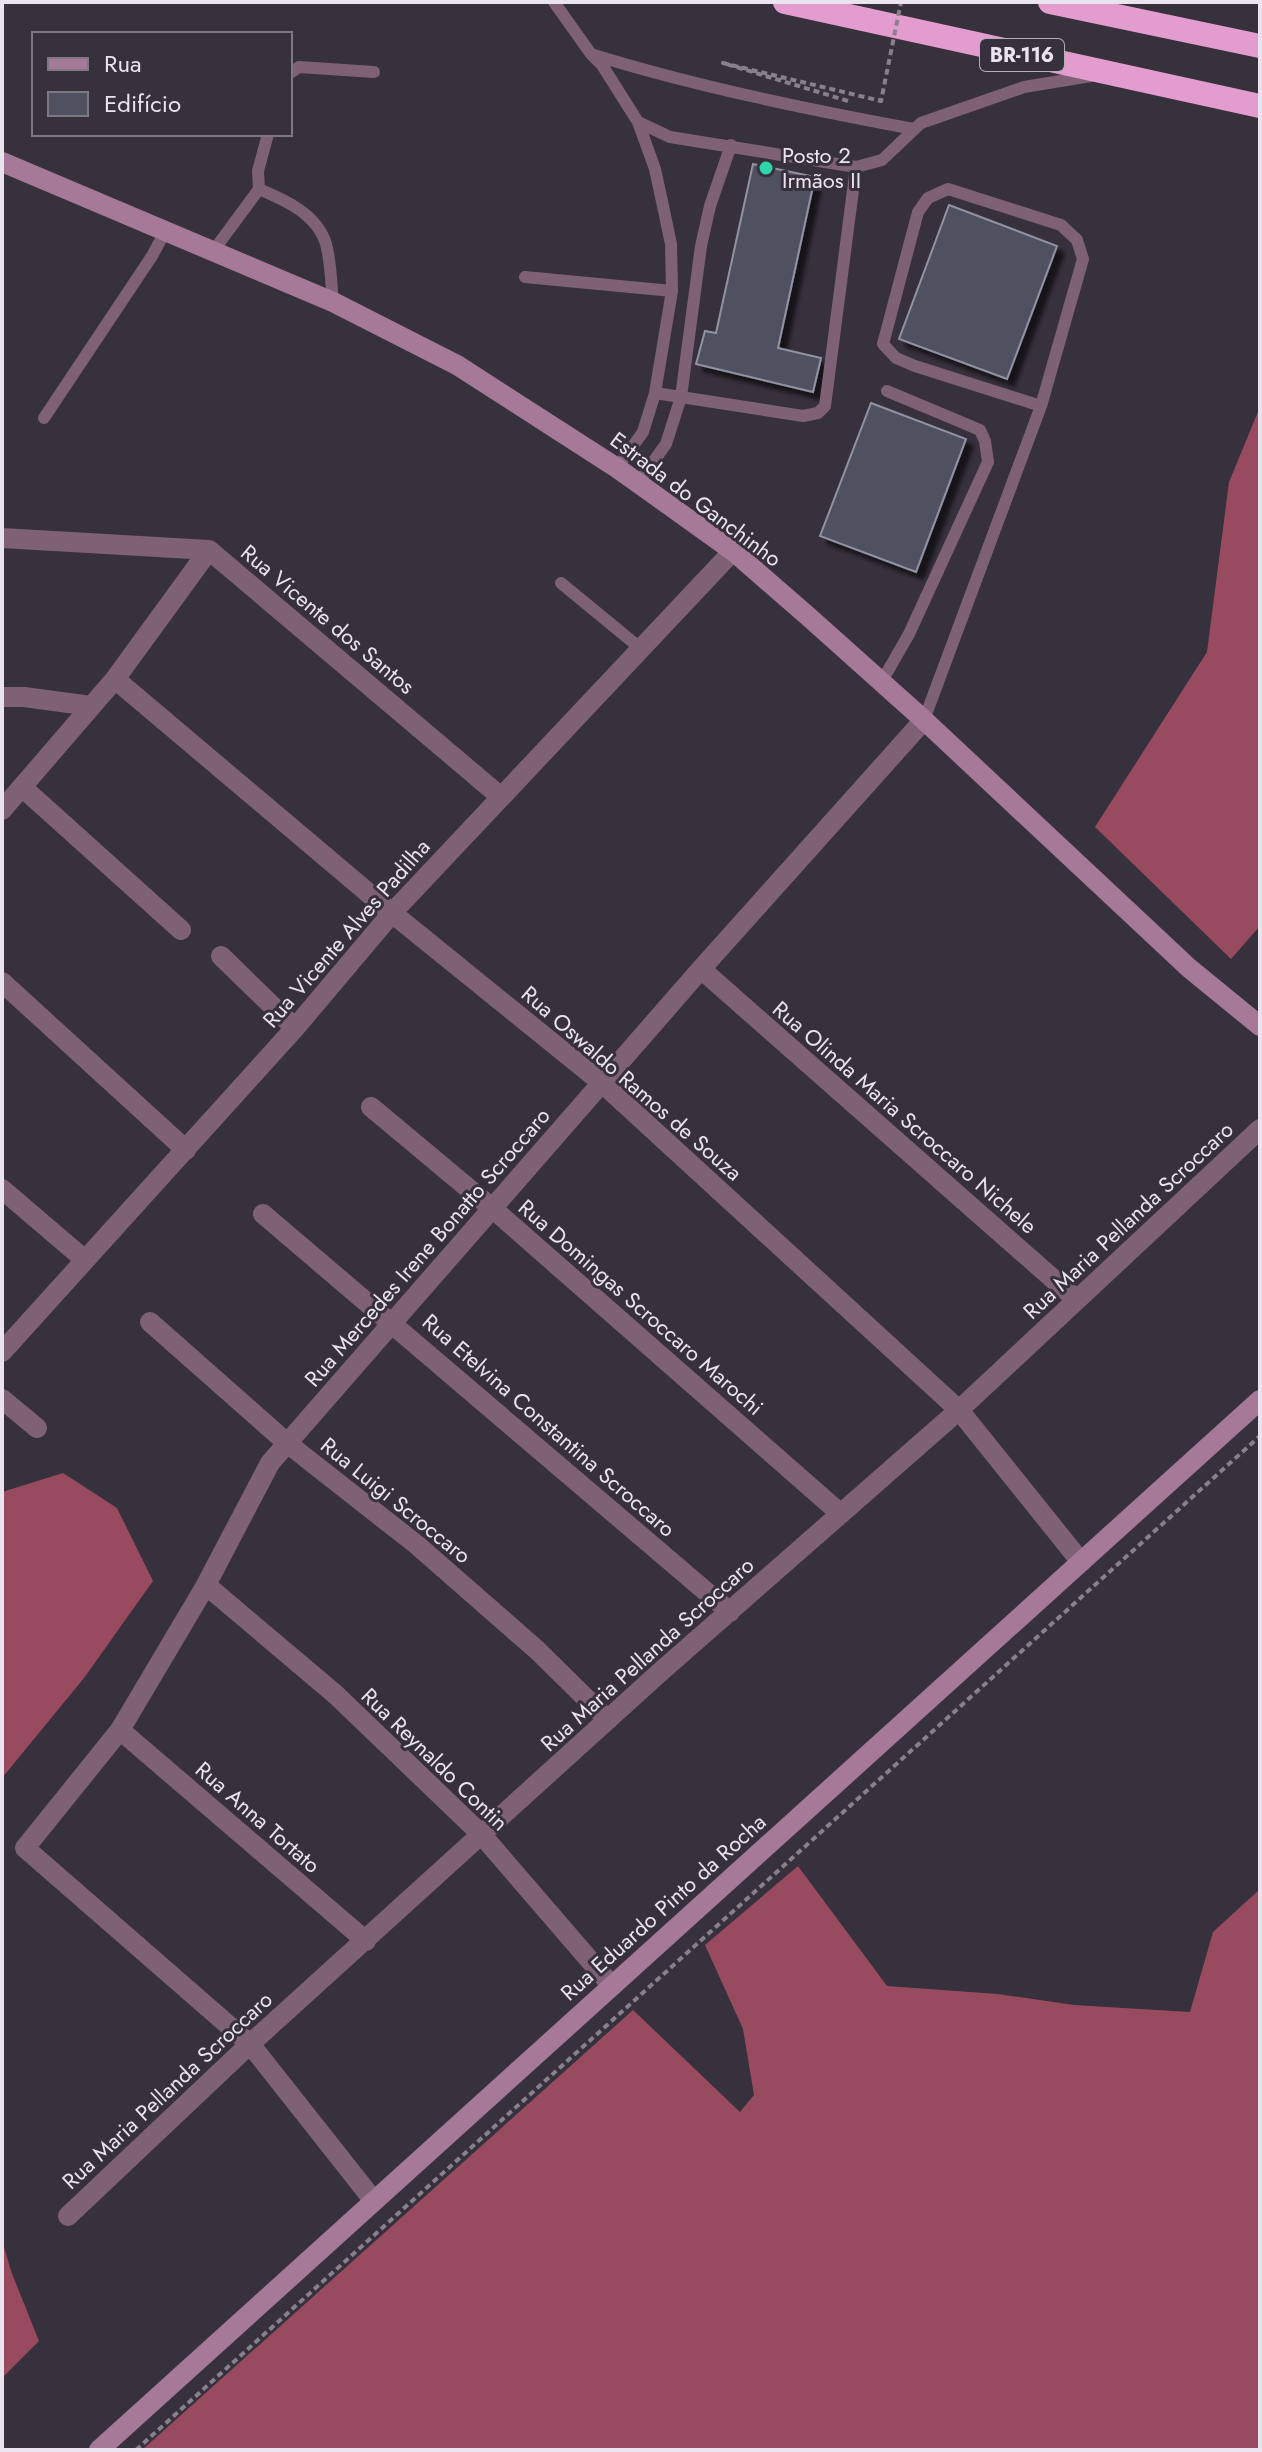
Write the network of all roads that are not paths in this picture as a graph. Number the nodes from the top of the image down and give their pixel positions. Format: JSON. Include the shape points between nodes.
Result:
{"nodes":[{"id":1,"x":554,"y":2,"type":"edge"},
{"id":2,"x":785,"y":2,"type":"edge"},
{"id":3,"x":1050,"y":2,"type":"edge"},
{"id":4,"x":1260,"y":46,"type":"edge"},
{"id":5,"x":591,"y":54,"type":"junction"},
{"id":6,"x":292,"y":72,"type":"edge"},
{"id":7,"x":374,"y":72,"type":"dead end"},
{"id":8,"x":1106,"y":74,"type":"junction"},
{"id":9,"x":1260,"y":106,"type":"edge"},
{"id":10,"x":638,"y":122,"type":"junction"},
{"id":11,"x":914,"y":129,"type":"junction"},
{"id":12,"x":267,"y":136,"type":"edge"},
{"id":13,"x":731,"y":145,"type":"junction"},
{"id":14,"x":2,"y":162,"type":"edge"},
{"id":15,"x":856,"y":167,"type":"junction"},
{"id":16,"x":259,"y":189,"type":"junction"},
{"id":17,"x":166,"y":230,"type":"junction"},
{"id":18,"x":214,"y":250,"type":"junction"},
{"id":19,"x":525,"y":277,"type":"dead end"},
{"id":20,"x":672,"y":291,"type":"junction"},
{"id":21,"x":333,"y":302,"type":"junction"},
{"id":22,"x":887,"y":391,"type":"dead end"},
{"id":23,"x":655,"y":393,"type":"junction"},
{"id":24,"x":681,"y":397,"type":"junction"},
{"id":25,"x":1041,"y":406,"type":"junction"},
{"id":26,"x":44,"y":418,"type":"dead end"},
{"id":27,"x":617,"y":468,"type":"junction"},
{"id":28,"x":638,"y":483,"type":"junction"},
{"id":29,"x":2,"y":538,"type":"edge"},
{"id":30,"x":209,"y":550,"type":"junction"},
{"id":31,"x":733,"y":551,"type":"junction"},
{"id":32,"x":561,"y":583,"type":"dead end"},
{"id":33,"x":640,"y":648,"type":"junction"},
{"id":34,"x":115,"y":679,"type":"junction"},
{"id":35,"x":882,"y":681,"type":"junction"},
{"id":36,"x":2,"y":697,"type":"edge"},
{"id":37,"x":91,"y":706,"type":"junction"},
{"id":38,"x":924,"y":720,"type":"junction"},
{"id":39,"x":22,"y":787,"type":"junction"},
{"id":40,"x":501,"y":797,"type":"junction"},
{"id":41,"x":2,"y":810,"type":"edge"},
{"id":42,"x":392,"y":913,"type":"junction"},
{"id":43,"x":181,"y":930,"type":"dead end"},
{"id":44,"x":221,"y":956,"type":"dead end"},
{"id":45,"x":701,"y":969,"type":"junction"},
{"id":46,"x":2,"y":982,"type":"edge"},
{"id":47,"x":1260,"y":1026,"type":"edge"},
{"id":48,"x":295,"y":1028,"type":"junction"},
{"id":49,"x":602,"y":1083,"type":"junction"},
{"id":50,"x":371,"y":1107,"type":"dead end"},
{"id":51,"x":1260,"y":1129,"type":"edge"},
{"id":52,"x":186,"y":1150,"type":"junction"},
{"id":53,"x":2,"y":1189,"type":"edge"},
{"id":54,"x":492,"y":1208,"type":"junction"},
{"id":55,"x":263,"y":1214,"type":"dead end"},
{"id":56,"x":85,"y":1260,"type":"junction"},
{"id":57,"x":1077,"y":1300,"type":"junction"},
{"id":58,"x":150,"y":1322,"type":"dead end"},
{"id":59,"x":392,"y":1323,"type":"junction"},
{"id":60,"x":2,"y":1352,"type":"edge"},
{"id":61,"x":2,"y":1399,"type":"edge"},
{"id":62,"x":1260,"y":1400,"type":"edge"},
{"id":63,"x":959,"y":1410,"type":"junction"},
{"id":64,"x":37,"y":1428,"type":"dead end"},
{"id":65,"x":287,"y":1443,"type":"junction"},
{"id":66,"x":841,"y":1514,"type":"junction"},
{"id":67,"x":1081,"y":1562,"type":"junction"},
{"id":68,"x":206,"y":1585,"type":"junction"},
{"id":69,"x":730,"y":1612,"type":"junction"},
{"id":70,"x":608,"y":1720,"type":"junction"},
{"id":71,"x":120,"y":1730,"type":"junction"},
{"id":72,"x":481,"y":1834,"type":"junction"},
{"id":73,"x":366,"y":1941,"type":"junction"},
{"id":74,"x":612,"y":1986,"type":"junction"},
{"id":75,"x":250,"y":2044,"type":"junction"},
{"id":76,"x":374,"y":2201,"type":"junction"},
{"id":77,"x":68,"y":2216,"type":"dead end"},
{"id":78,"x":99,"y":2450,"type":"edge"}],
"edges":[{"from":1,"to":5,"type":"lane"},
{"from":2,"to":8,"type":"highway","number":"BR-116"},
{"from":3,"to":4,"type":"highway"},
{"from":5,"to":10,"type":"lane"},
{"from":5,"to":11,"type":"lane","via":[[646,71]]},
{"from":6,"to":7,"type":"lane","via":[[299,67]]},
{"from":8,"to":9,"type":"highway","number":"BR-116"},
{"from":8,"to":11,"type":"lane","via":[[1024,87]]},
{"from":10,"to":13,"type":"lane","via":[[670,137]]},
{"from":10,"to":20,"type":"lane","via":[[668,231]]},
{"from":11,"to":15,"type":"lane","via":[[882,160]]},
{"from":12,"to":16,"type":"lane"},
{"from":13,"to":15,"type":"lane"},
{"from":13,"to":24,"type":"lane","via":[[701,246]]},
{"from":14,"to":17,"type":"main road","name":"Estrada do Ganchinho"},
{"from":15,"to":24,"type":"lane","via":[[825,406],[803,416]]},
{"from":16,"to":18,"type":"lane"},
{"from":16,"to":21,"type":"lane","via":[[297,207],[316,226],[326,243]]},
{"from":17,"to":18,"type":"main road","name":"Estrada do Ganchinho"},
{"from":17,"to":26,"type":"lane"},
{"from":18,"to":21,"type":"main road","name":"Estrada do Ganchinho"},
{"from":19,"to":20,"type":"lane"},
{"from":20,"to":23,"type":"lane"},
{"from":21,"to":27,"type":"main road","name":"Estrada do Ganchinho","via":[[457,365]]},
{"from":22,"to":35,"type":"lane","via":[[980,430],[988,462]]},
{"from":23,"to":24,"type":"lane"},
{"from":23,"to":27,"type":"lane","via":[[643,432]]},
{"from":24,"to":28,"type":"lane","via":[[666,444]]},
{"from":25,"to":25,"type":"lane","via":[[915,366],[896,358],[883,344],[918,212],[928,198],[948,189],[1061,225],[1077,240],[1083,259]]},
{"from":25,"to":38,"type":"lane"},
{"from":27,"to":28,"type":"main road","name":"Estrada do Ganchinho"},
{"from":28,"to":31,"type":"main road","name":"Estrada do Ganchinho"},
{"from":29,"to":30,"type":"street","name":"Rua Vicente dos Santos"},
{"from":30,"to":34,"type":"street"},
{"from":30,"to":40,"type":"street","name":"Rua Vicente dos Santos"},
{"from":31,"to":33,"type":"street","name":"Rua Vicente Alves Padilha"},
{"from":31,"to":35,"type":"main road","name":"Estrada do Ganchinho"},
{"from":32,"to":33,"type":"lane"},
{"from":33,"to":40,"type":"street","name":"Rua Vicente Alves Padilha"},
{"from":34,"to":37,"type":"street"},
{"from":34,"to":42,"type":"street","name":"Rua Oswaldo Ramos de Souza"},
{"from":35,"to":38,"type":"main road","name":"Estrada do Ganchinho"},
{"from":36,"to":37,"type":"street"},
{"from":37,"to":39,"type":"street"},
{"from":38,"to":45,"type":"street","name":"Rua Mercedes Irene Bonatto Scroccaro"},
{"from":38,"to":47,"type":"main road","name":"Estrada do Ganchinho","via":[[1180,960]]},
{"from":39,"to":41,"type":"street"},
{"from":39,"to":43,"type":"street"},
{"from":40,"to":42,"type":"street","name":"Rua Vicente Alves Padilha"},
{"from":42,"to":48,"type":"street","name":"Rua Vicente Alves Padilha"},
{"from":42,"to":49,"type":"street","name":"Rua Oswaldo Ramos de Souza"},
{"from":44,"to":48,"type":"street"},
{"from":45,"to":49,"type":"street","name":"Rua Mercedes Irene Bonatto Scroccaro"},
{"from":45,"to":57,"type":"street","name":"Rua Olinda Maria Scroccaro Nichele"},
{"from":46,"to":52,"type":"street"},
{"from":48,"to":52,"type":"street","name":"Rua Vicente Alves Padilha"},
{"from":49,"to":54,"type":"street","name":"Rua Mercedes Irene Bonatto Scroccaro"},
{"from":49,"to":63,"type":"street","name":"Rua Oswaldo Ramos de Souza"},
{"from":50,"to":54,"type":"street","name":"Rua Domingas Scroccaro Marochi"},
{"from":51,"to":57,"type":"street","name":"Rua Maria Pellanda Scroccaro"},
{"from":52,"to":56,"type":"street","name":"Rua Vicente Alves Padilha"},
{"from":53,"to":56,"type":"street"},
{"from":54,"to":59,"type":"street","name":"Rua Mercedes Irene Bonatto Scroccaro"},
{"from":54,"to":66,"type":"street","name":"Rua Domingas Scroccaro Marochi"},
{"from":55,"to":59,"type":"street","name":"Rua Etelvina Constantina Scroccaro"},
{"from":56,"to":60,"type":"street","name":"Rua Vicente Alves Padilha"},
{"from":57,"to":63,"type":"street","name":"Rua Maria Pellanda Scroccaro"},
{"from":58,"to":65,"type":"street","name":"Rua Luigi Scroccaro"},
{"from":59,"to":65,"type":"street","name":"Rua Mercedes Irene Bonatto Scroccaro"},
{"from":59,"to":69,"type":"street","name":"Rua Etelvina Constantina Scroccaro"},
{"from":61,"to":64,"type":"street"},
{"from":62,"to":67,"type":"main road","name":"Rua Eduardo Pinto da Rocha"},
{"from":63,"to":66,"type":"street","name":"Rua Maria Pellanda Scroccaro"},
{"from":63,"to":67,"type":"street","name":"Rua Oswaldo Ramos de Souza"},
{"from":65,"to":68,"type":"street","name":"Rua Mercedes Irene Bonatto Scroccaro","via":[[270,1463]]},
{"from":65,"to":70,"type":"street","name":"Rua Luigi Scroccaro","via":[[417,1545]]},
{"from":66,"to":69,"type":"street","name":"Rua Maria Pellanda Scroccaro"},
{"from":67,"to":74,"type":"main road","name":"Rua Eduardo Pinto da Rocha"},
{"from":68,"to":71,"type":"street","name":"Rua Mercedes Irene Bonatto Scroccaro"},
{"from":68,"to":72,"type":"street","name":"Rua Reynaldo Contin","via":[[335,1694]]},
{"from":69,"to":70,"type":"street","name":"Rua Maria Pellanda Scroccaro"},
{"from":70,"to":72,"type":"street","name":"Rua Maria Pellanda Scroccaro"},
{"from":71,"to":73,"type":"street","name":"Rua Anna Tortato"},
{"from":71,"to":75,"type":"street","name":"Rua Mercedes Irene Bonatto Scroccaro","via":[[25,1848]]},
{"from":72,"to":73,"type":"street","name":"Rua Maria Pellanda Scroccaro"},
{"from":72,"to":74,"type":"street","name":"Rua Reynaldo Contin"},
{"from":73,"to":75,"type":"street","name":"Rua Maria Pellanda Scroccaro"},
{"from":74,"to":76,"type":"main road","name":"Rua Eduardo Pinto da Rocha"},
{"from":75,"to":76,"type":"street"},
{"from":75,"to":77,"type":"street","name":"Rua Maria Pellanda Scroccaro"},
{"from":76,"to":78,"type":"main road","name":"Rua Eduardo Pinto da Rocha"}]}
